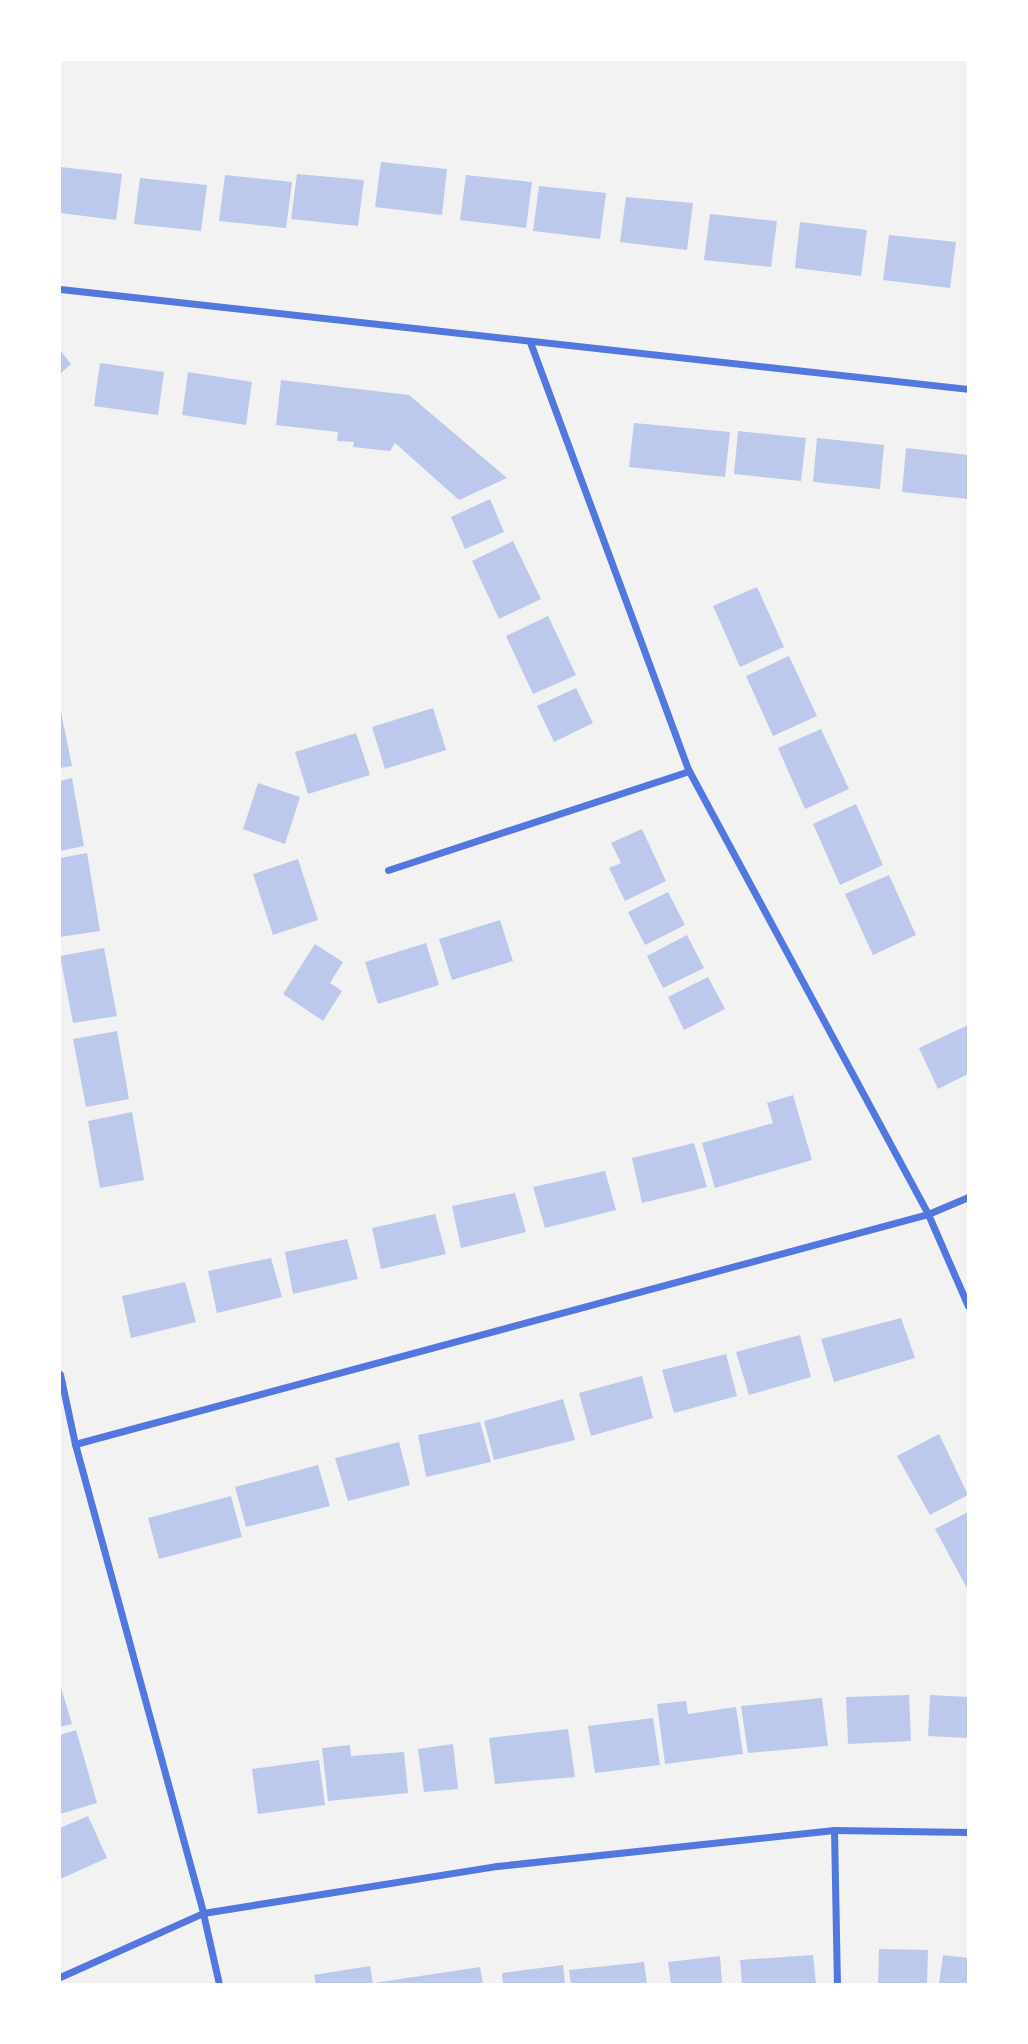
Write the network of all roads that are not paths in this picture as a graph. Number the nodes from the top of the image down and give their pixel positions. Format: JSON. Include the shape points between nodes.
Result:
{"nodes":[{"id":1,"x":60,"y":289,"type":"edge"},
{"id":2,"x":530,"y":342,"type":"junction"},
{"id":3,"x":968,"y":389,"type":"edge"},
{"id":4,"x":689,"y":771,"type":"junction"},
{"id":5,"x":388,"y":870,"type":"dead end"},
{"id":6,"x":968,"y":1197,"type":"edge"},
{"id":7,"x":928,"y":1214,"type":"junction"},
{"id":8,"x":968,"y":1306,"type":"edge"},
{"id":9,"x":60,"y":1374,"type":"edge"},
{"id":10,"x":75,"y":1444,"type":"junction"},
{"id":11,"x":834,"y":1830,"type":"junction"},
{"id":12,"x":968,"y":1832,"type":"edge"},
{"id":13,"x":203,"y":1913,"type":"junction"},
{"id":14,"x":60,"y":1977,"type":"edge"},
{"id":15,"x":219,"y":1984,"type":"edge"},
{"id":16,"x":837,"y":1984,"type":"edge"}],
"edges":[{"from":1,"to":2,"type":"street"},
{"from":2,"to":3,"type":"street"},
{"from":2,"to":4,"type":"street"},
{"from":4,"to":5,"type":"street"},
{"from":4,"to":7,"type":"street"},
{"from":6,"to":7,"type":"street"},
{"from":7,"to":8,"type":"street"},
{"from":7,"to":10,"type":"street"},
{"from":9,"to":10,"type":"street"},
{"from":10,"to":13,"type":"street"},
{"from":11,"to":12,"type":"street"},
{"from":11,"to":13,"type":"street","via":[[497,1866]]},
{"from":11,"to":16,"type":"street"},
{"from":13,"to":14,"type":"street"},
{"from":13,"to":15,"type":"street"}]}
